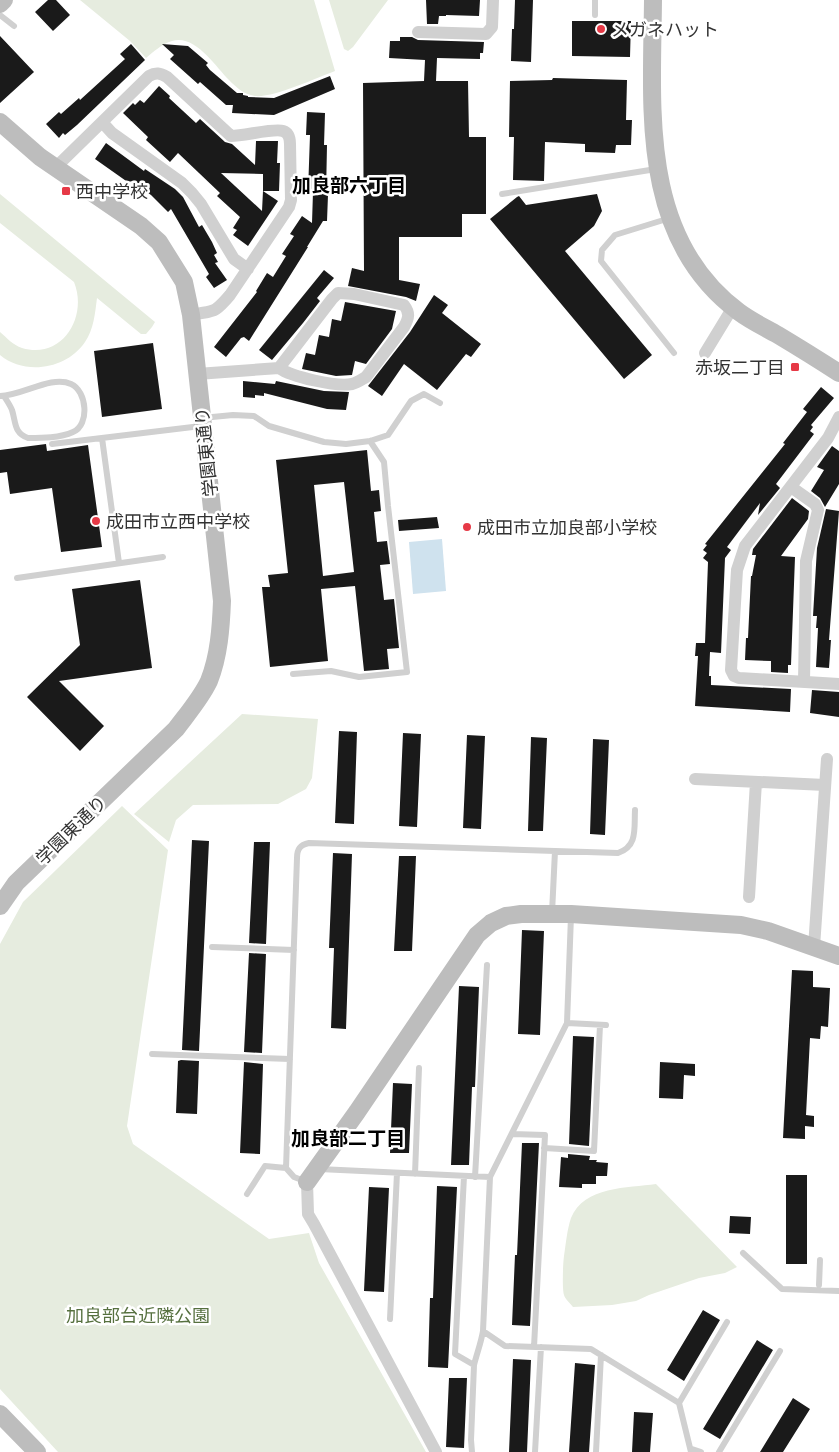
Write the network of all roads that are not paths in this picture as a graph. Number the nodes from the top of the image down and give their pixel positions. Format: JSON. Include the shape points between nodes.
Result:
{"nodes":[{"id":1,"x":4,"y":0,"type":"edge"},
{"id":2,"x":493,"y":0,"type":"edge"},
{"id":3,"x":595,"y":0,"type":"edge"},
{"id":4,"x":653,"y":0,"type":"edge"},
{"id":5,"x":0,"y":4,"type":"edge"},
{"id":6,"x":595,"y":14,"type":"dead end"},
{"id":7,"x":0,"y":15,"type":"edge"},
{"id":8,"x":14,"y":26,"type":"dead end"},
{"id":9,"x":418,"y":32,"type":"dead end"},
{"id":10,"x":0,"y":122,"type":"edge"},
{"id":11,"x":102,"y":122,"type":"junction"},
{"id":12,"x":56,"y":167,"type":"junction"},
{"id":13,"x":657,"y":168,"type":"junction"},
{"id":14,"x":502,"y":194,"type":"dead end"},
{"id":15,"x":670,"y":218,"type":"junction"},
{"id":16,"x":248,"y":269,"type":"junction"},
{"id":17,"x":733,"y":307,"type":"junction"},
{"id":18,"x":191,"y":315,"type":"junction"},
{"id":19,"x":674,"y":353,"type":"dead end"},
{"id":20,"x":705,"y":353,"type":"dead end"},
{"id":21,"x":279,"y":368,"type":"junction"},
{"id":22,"x":839,"y":373,"type":"edge"},
{"id":23,"x":197,"y":374,"type":"junction"},
{"id":24,"x":2,"y":396,"type":"edge"},
{"id":25,"x":440,"y":404,"type":"dead end"},
{"id":26,"x":839,"y":417,"type":"edge"},
{"id":27,"x":202,"y":422,"type":"junction"},
{"id":28,"x":102,"y":438,"type":"junction"},
{"id":29,"x":828,"y":438,"type":"junction"},
{"id":30,"x":370,"y":441,"type":"junction"},
{"id":31,"x":52,"y":444,"type":"dead end"},
{"id":32,"x":839,"y":445,"type":"edge"},
{"id":33,"x":791,"y":486,"type":"junction"},
{"id":34,"x":163,"y":557,"type":"dead end"},
{"id":35,"x":119,"y":563,"type":"junction"},
{"id":36,"x":17,"y":578,"type":"dead end"},
{"id":37,"x":293,"y":674,"type":"dead end"},
{"id":38,"x":804,"y":682,"type":"junction"},
{"id":39,"x":839,"y":684,"type":"edge"},
{"id":40,"x":827,"y":759,"type":"dead end"},
{"id":41,"x":695,"y":779,"type":"dead end"},
{"id":42,"x":756,"y":782,"type":"junction"},
{"id":43,"x":826,"y":786,"type":"junction"},
{"id":44,"x":635,"y":810,"type":"dead end"},
{"id":45,"x":555,"y":851,"type":"junction"},
{"id":46,"x":749,"y":898,"type":"dead end"},
{"id":47,"x":0,"y":906,"type":"edge"},
{"id":48,"x":552,"y":914,"type":"junction"},
{"id":49,"x":571,"y":914,"type":"junction"},
{"id":50,"x":212,"y":947,"type":"dead end"},
{"id":51,"x":814,"y":947,"type":"junction"},
{"id":52,"x":294,"y":950,"type":"junction"},
{"id":53,"x":839,"y":956,"type":"edge"},
{"id":54,"x":487,"y":965,"type":"dead end"},
{"id":55,"x":568,"y":1023,"type":"junction"},
{"id":56,"x":152,"y":1054,"type":"dead end"},
{"id":57,"x":290,"y":1059,"type":"junction"},
{"id":58,"x":419,"y":1068,"type":"dead end"},
{"id":59,"x":512,"y":1134,"type":"junction"},
{"id":60,"x":544,"y":1148,"type":"junction"},
{"id":61,"x":286,"y":1168,"type":"junction"},
{"id":62,"x":396,"y":1173,"type":"junction"},
{"id":63,"x":416,"y":1174,"type":"junction"},
{"id":64,"x":311,"y":1175,"type":"junction"},
{"id":65,"x":464,"y":1176,"type":"junction"},
{"id":66,"x":476,"y":1177,"type":"junction"},
{"id":67,"x":490,"y":1177,"type":"junction"},
{"id":68,"x":247,"y":1194,"type":"dead end"},
{"id":69,"x":743,"y":1254,"type":"dead end"},
{"id":70,"x":820,"y":1260,"type":"dead end"},
{"id":71,"x":820,"y":1285,"type":"dead end"},
{"id":72,"x":839,"y":1291,"type":"edge"},
{"id":73,"x":390,"y":1319,"type":"dead end"},
{"id":74,"x":727,"y":1322,"type":"dead end"},
{"id":75,"x":482,"y":1331,"type":"junction"},
{"id":76,"x":537,"y":1347,"type":"junction"},
{"id":77,"x":780,"y":1351,"type":"dead end"},
{"id":78,"x":601,"y":1355,"type":"junction"},
{"id":79,"x":474,"y":1365,"type":"junction"},
{"id":80,"x":679,"y":1403,"type":"junction"},
{"id":81,"x":0,"y":1414,"type":"edge"},
{"id":82,"x":692,"y":1450,"type":"edge"},
{"id":83,"x":37,"y":1452,"type":"edge"},
{"id":84,"x":436,"y":1452,"type":"edge"},
{"id":85,"x":472,"y":1452,"type":"edge"},
{"id":86,"x":535,"y":1452,"type":"edge"},
{"id":87,"x":596,"y":1452,"type":"edge"},
{"id":88,"x":701,"y":1452,"type":"edge"},
{"id":89,"x":719,"y":1452,"type":"edge"}],
"edges":[{"from":1,"to":5,"type":"street"},
{"from":2,"to":9,"type":"street","via":[[492,27],[486,34]]},
{"from":3,"to":6,"type":"lane"},
{"from":4,"to":13,"type":"street","via":[[652,88]]},
{"from":7,"to":8,"type":"lane"},
{"from":10,"to":12,"type":"street","name":"学園東通り"},
{"from":11,"to":12,"type":"street"},
{"from":11,"to":16,"type":"street","via":[[192,193],[234,259]]},
{"from":11,"to":16,"type":"street","via":[[155,73],[167,77],[231,136],[282,130],[287,133],[290,138],[289,207]]},
{"from":12,"to":18,"type":"street","name":"学園東通り","via":[[159,242],[184,282]]},
{"from":13,"to":14,"type":"lane"},
{"from":13,"to":15,"type":"street"},
{"from":15,"to":17,"type":"street","via":[[701,274]]},
{"from":15,"to":19,"type":"lane","via":[[615,235],[602,250],[601,261]]},
{"from":16,"to":18,"type":"street","via":[[218,309]]},
{"from":17,"to":20,"type":"street"},
{"from":17,"to":22,"type":"street"},
{"from":18,"to":23,"type":"street","name":"学園東通り"},
{"from":21,"to":21,"type":"street","via":[[338,294],[396,303],[407,309],[404,327],[366,378],[358,382],[342,385],[293,376]]},
{"from":21,"to":23,"type":"street"},
{"from":23,"to":27,"type":"street","name":"学園東通り"},
{"from":24,"to":24,"type":"lane","via":[[10,404],[16,430],[28,438],[70,434],[76,432],[82,422],[84,402],[80,390],[72,384],[60,381]]},
{"from":25,"to":30,"type":"lane","via":[[424,394],[411,401],[388,435]]},
{"from":26,"to":29,"type":"street"},
{"from":27,"to":28,"type":"lane"},
{"from":27,"to":30,"type":"lane","via":[[232,415],[254,416],[269,426],[324,442]]},
{"from":27,"to":47,"type":"street","name":"学園東通り","via":[[222,601],[221,628],[209,680],[198,701],[176,728],[16,883]]},
{"from":28,"to":31,"type":"lane"},
{"from":28,"to":35,"type":"lane"},
{"from":29,"to":32,"type":"street"},
{"from":29,"to":33,"type":"street"},
{"from":30,"to":37,"type":"lane","via":[[384,462],[407,672],[359,677],[331,671]]},
{"from":33,"to":38,"type":"street","via":[[818,510],[806,561]]},
{"from":33,"to":38,"type":"street","via":[[746,546],[740,560],[731,670],[739,678]]},
{"from":34,"to":35,"type":"lane"},
{"from":35,"to":36,"type":"lane"},
{"from":38,"to":39,"type":"street"},
{"from":40,"to":43,"type":"street"},
{"from":41,"to":42,"type":"street"},
{"from":42,"to":43,"type":"street"},
{"from":42,"to":46,"type":"street"},
{"from":43,"to":51,"type":"street"},
{"from":44,"to":45,"type":"lane","via":[[634,837],[626,850],[618,853]]},
{"from":45,"to":48,"type":"lane"},
{"from":45,"to":52,"type":"lane","via":[[303,844],[297,853]]},
{"from":48,"to":49,"type":"street"},
{"from":48,"to":64,"type":"street","via":[[506,916],[477,935]]},
{"from":49,"to":51,"type":"street","via":[[747,926]]},
{"from":49,"to":55,"type":"lane"},
{"from":50,"to":52,"type":"lane"},
{"from":51,"to":53,"type":"street"},
{"from":52,"to":57,"type":"lane"},
{"from":54,"to":66,"type":"lane"},
{"from":55,"to":59,"type":"lane"},
{"from":55,"to":60,"type":"lane","via":[[603,1025],[594,1151]]},
{"from":56,"to":57,"type":"lane"},
{"from":57,"to":61,"type":"lane"},
{"from":58,"to":63,"type":"lane"},
{"from":59,"to":60,"type":"lane","via":[[545,1135]]},
{"from":59,"to":67,"type":"lane"},
{"from":60,"to":76,"type":"lane"},
{"from":61,"to":64,"type":"lane","via":[[294,1177]]},
{"from":61,"to":68,"type":"lane","via":[[265,1166]]},
{"from":62,"to":63,"type":"lane"},
{"from":62,"to":64,"type":"lane"},
{"from":62,"to":73,"type":"lane"},
{"from":63,"to":65,"type":"lane"},
{"from":64,"to":84,"type":"street","via":[[308,1214]]},
{"from":65,"to":66,"type":"lane"},
{"from":65,"to":79,"type":"lane","via":[[455,1354]]},
{"from":66,"to":67,"type":"lane"},
{"from":67,"to":75,"type":"lane"},
{"from":69,"to":72,"type":"lane","via":[[782,1289]]},
{"from":70,"to":71,"type":"lane"},
{"from":74,"to":80,"type":"lane"},
{"from":75,"to":76,"type":"lane","via":[[505,1346]]},
{"from":75,"to":79,"type":"lane"},
{"from":76,"to":78,"type":"lane","via":[[591,1349]]},
{"from":76,"to":86,"type":"lane"},
{"from":77,"to":89,"type":"lane"},
{"from":78,"to":80,"type":"lane"},
{"from":78,"to":87,"type":"lane"},
{"from":79,"to":85,"type":"lane"},
{"from":80,"to":82,"type":"lane"},
{"from":81,"to":83,"type":"street"},
{"from":82,"to":88,"type":"lane"}]}
